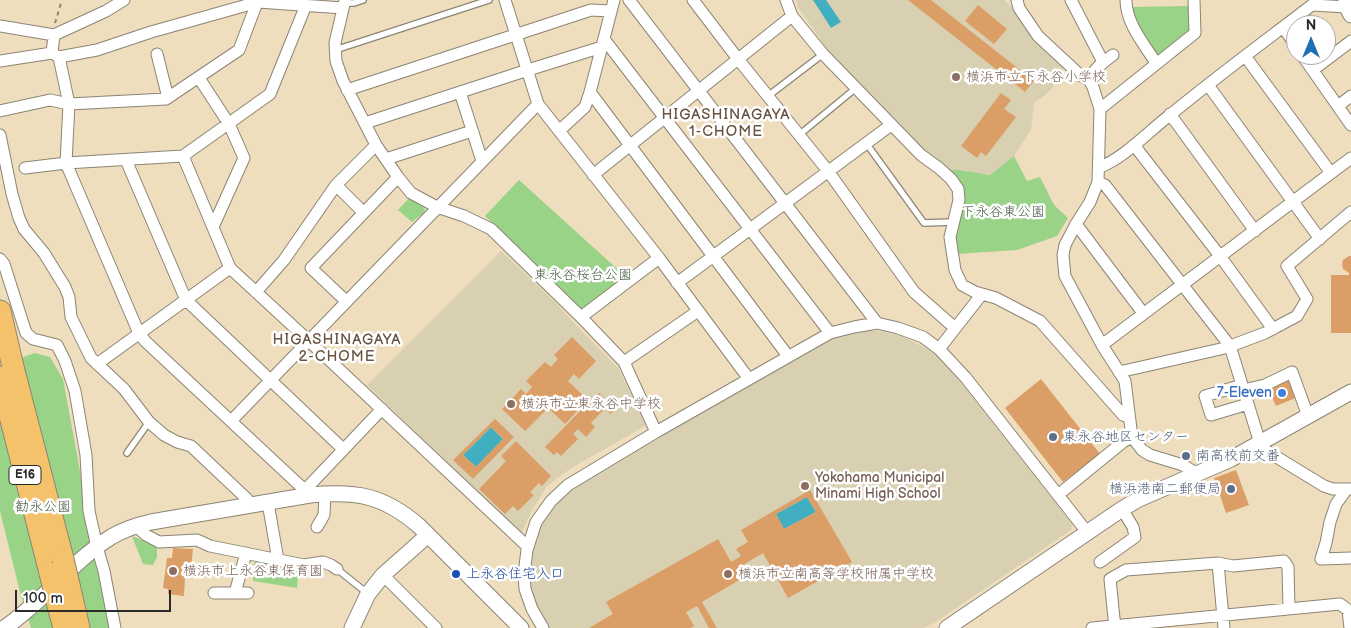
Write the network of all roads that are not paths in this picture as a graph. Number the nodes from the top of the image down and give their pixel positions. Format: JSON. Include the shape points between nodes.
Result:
{"nodes":[{"id":1,"x":124,"y":0,"type":"edge"},
{"id":2,"x":363,"y":0,"type":"edge"},
{"id":3,"x":489,"y":0,"type":"edge"},
{"id":4,"x":505,"y":0,"type":"edge"},
{"id":5,"x":629,"y":0,"type":"edge"},
{"id":6,"x":693,"y":0,"type":"edge"},
{"id":7,"x":786,"y":0,"type":"edge"},
{"id":8,"x":1017,"y":0,"type":"edge"},
{"id":9,"x":1070,"y":0,"type":"edge"},
{"id":10,"x":1126,"y":0,"type":"edge"},
{"id":11,"x":1194,"y":0,"type":"edge"},
{"id":12,"x":258,"y":1,"type":"edge"},
{"id":13,"x":1310,"y":2,"type":"edge"},
{"id":14,"x":344,"y":3,"type":"edge"},
{"id":15,"x":306,"y":5,"type":"junction"},
{"id":16,"x":613,"y":6,"type":"edge"},
{"id":17,"x":1348,"y":7,"type":"edge"},
{"id":18,"x":792,"y":16,"type":"junction"},
{"id":19,"x":0,"y":26,"type":"edge"},
{"id":20,"x":1283,"y":27,"type":"junction"},
{"id":21,"x":54,"y":29,"type":"junction"},
{"id":22,"x":1286,"y":31,"type":"edge"},
{"id":23,"x":516,"y":34,"type":"junction"},
{"id":24,"x":1351,"y":41,"type":"edge"},
{"id":25,"x":603,"y":43,"type":"junction"},
{"id":26,"x":335,"y":50,"type":"junction"},
{"id":27,"x":157,"y":54,"type":"dead end"},
{"id":28,"x":823,"y":54,"type":"junction"},
{"id":29,"x":56,"y":55,"type":"junction"},
{"id":30,"x":1245,"y":56,"type":"junction"},
{"id":31,"x":738,"y":59,"type":"junction"},
{"id":32,"x":0,"y":61,"type":"edge"},
{"id":33,"x":1156,"y":63,"type":"junction"},
{"id":34,"x":1309,"y":65,"type":"edge"},
{"id":35,"x":528,"y":70,"type":"junction"},
{"id":36,"x":1313,"y":70,"type":"junction"},
{"id":37,"x":199,"y":78,"type":"junction"},
{"id":38,"x":1088,"y":80,"type":"junction"},
{"id":39,"x":1208,"y":85,"type":"junction"},
{"id":40,"x":856,"y":88,"type":"junction"},
{"id":41,"x":347,"y":90,"type":"junction"},
{"id":42,"x":699,"y":91,"type":"junction"},
{"id":43,"x":460,"y":92,"type":"junction"},
{"id":44,"x":590,"y":92,"type":"junction"},
{"id":45,"x":768,"y":96,"type":"junction"},
{"id":46,"x":1351,"y":96,"type":"edge"},
{"id":47,"x":168,"y":98,"type":"junction"},
{"id":48,"x":69,"y":104,"type":"junction"},
{"id":49,"x":538,"y":104,"type":"junction"},
{"id":50,"x":1338,"y":106,"type":"junction"},
{"id":51,"x":1100,"y":109,"type":"junction"},
{"id":52,"x":0,"y":111,"type":"edge"},
{"id":53,"x":1170,"y":114,"type":"junction"},
{"id":54,"x":665,"y":118,"type":"junction"},
{"id":55,"x":365,"y":123,"type":"junction"},
{"id":56,"x":229,"y":124,"type":"junction"},
{"id":57,"x":891,"y":125,"type":"junction"},
{"id":58,"x":1351,"y":125,"type":"edge"},
{"id":59,"x":472,"y":131,"type":"junction"},
{"id":60,"x":559,"y":131,"type":"junction"},
{"id":61,"x":0,"y":135,"type":"edge"},
{"id":62,"x":799,"y":135,"type":"junction"},
{"id":63,"x":866,"y":144,"type":"junction"},
{"id":64,"x":376,"y":145,"type":"junction"},
{"id":65,"x":1134,"y":145,"type":"junction"},
{"id":66,"x":630,"y":146,"type":"junction"},
{"id":67,"x":183,"y":156,"type":"junction"},
{"id":68,"x":1351,"y":158,"type":"edge"},
{"id":69,"x":386,"y":159,"type":"junction"},
{"id":70,"x":126,"y":160,"type":"junction"},
{"id":71,"x":482,"y":161,"type":"junction"},
{"id":72,"x":66,"y":163,"type":"junction"},
{"id":73,"x":1100,"y":167,"type":"junction"},
{"id":74,"x":25,"y":168,"type":"dead end"},
{"id":75,"x":828,"y":172,"type":"junction"},
{"id":76,"x":1331,"y":173,"type":"junction"},
{"id":77,"x":593,"y":175,"type":"junction"},
{"id":78,"x":398,"y":177,"type":"junction"},
{"id":79,"x":1098,"y":182,"type":"junction"},
{"id":80,"x":336,"y":185,"type":"junction"},
{"id":81,"x":1293,"y":202,"type":"junction"},
{"id":82,"x":785,"y":203,"type":"junction"},
{"id":83,"x":437,"y":207,"type":"junction"},
{"id":84,"x":363,"y":212,"type":"junction"},
{"id":85,"x":1351,"y":212,"type":"edge"},
{"id":86,"x":955,"y":222,"type":"junction"},
{"id":87,"x":1076,"y":224,"type":"junction"},
{"id":88,"x":213,"y":227,"type":"junction"},
{"id":89,"x":750,"y":229,"type":"junction"},
{"id":90,"x":1255,"y":231,"type":"junction"},
{"id":91,"x":1320,"y":239,"type":"junction"},
{"id":92,"x":714,"y":256,"type":"junction"},
{"id":93,"x":1220,"y":256,"type":"junction"},
{"id":94,"x":659,"y":258,"type":"junction"},
{"id":95,"x":0,"y":259,"type":"edge"},
{"id":96,"x":230,"y":268,"type":"junction"},
{"id":97,"x":678,"y":283,"type":"junction"},
{"id":98,"x":1182,"y":284,"type":"junction"},
{"id":99,"x":256,"y":292,"type":"junction"},
{"id":100,"x":982,"y":294,"type":"junction"},
{"id":101,"x":186,"y":300,"type":"junction"},
{"id":102,"x":346,"y":301,"type":"junction"},
{"id":103,"x":0,"y":311,"type":"edge"},
{"id":104,"x":698,"y":311,"type":"junction"},
{"id":105,"x":1143,"y":313,"type":"junction"},
{"id":106,"x":581,"y":317,"type":"junction"},
{"id":107,"x":877,"y":323,"type":"junction"},
{"id":108,"x":955,"y":328,"type":"junction"},
{"id":109,"x":1273,"y":329,"type":"junction"},
{"id":110,"x":830,"y":333,"type":"junction"},
{"id":111,"x":140,"y":334,"type":"junction"},
{"id":112,"x":308,"y":340,"type":"junction"},
{"id":113,"x":1102,"y":345,"type":"junction"},
{"id":114,"x":1230,"y":346,"type":"junction"},
{"id":115,"x":939,"y":349,"type":"junction"},
{"id":116,"x":788,"y":356,"type":"junction"},
{"id":117,"x":624,"y":362,"type":"junction"},
{"id":118,"x":97,"y":364,"type":"junction"},
{"id":119,"x":1119,"y":372,"type":"junction"},
{"id":120,"x":7,"y":374,"type":"edge"},
{"id":121,"x":749,"y":379,"type":"junction"},
{"id":122,"x":270,"y":380,"type":"junction"},
{"id":123,"x":1243,"y":388,"type":"junction"},
{"id":124,"x":1351,"y":392,"type":"edge"},
{"id":125,"x":1248,"y":404,"type":"junction"},
{"id":126,"x":382,"y":409,"type":"junction"},
{"id":127,"x":1308,"y":416,"type":"junction"},
{"id":128,"x":1129,"y":417,"type":"junction"},
{"id":129,"x":231,"y":421,"type":"junction"},
{"id":130,"x":148,"y":422,"type":"junction"},
{"id":131,"x":656,"y":432,"type":"junction"},
{"id":132,"x":1132,"y":437,"type":"junction"},
{"id":133,"x":1260,"y":443,"type":"junction"},
{"id":134,"x":343,"y":449,"type":"junction"},
{"id":135,"x":127,"y":453,"type":"dead end"},
{"id":136,"x":1197,"y":474,"type":"junction"},
{"id":137,"x":1349,"y":489,"type":"edge"},
{"id":138,"x":314,"y":493,"type":"junction"},
{"id":139,"x":1058,"y":495,"type":"junction"},
{"id":140,"x":268,"y":503,"type":"junction"},
{"id":141,"x":251,"y":506,"type":"junction"},
{"id":142,"x":1122,"y":509,"type":"junction"},
{"id":143,"x":136,"y":526,"type":"junction"},
{"id":144,"x":317,"y":527,"type":"dead end"},
{"id":145,"x":1087,"y":532,"type":"junction"},
{"id":146,"x":428,"y":535,"type":"junction"},
{"id":147,"x":97,"y":547,"type":"junction"},
{"id":148,"x":528,"y":547,"type":"junction"},
{"id":149,"x":246,"y":553,"type":"junction"},
{"id":150,"x":1351,"y":558,"type":"edge"},
{"id":151,"x":278,"y":560,"type":"junction"},
{"id":152,"x":1100,"y":562,"type":"dead end"},
{"id":153,"x":1218,"y":563,"type":"junction"},
{"id":154,"x":337,"y":568,"type":"joint"},
{"id":155,"x":383,"y":575,"type":"junction"},
{"id":156,"x":62,"y":592,"type":"junction"},
{"id":157,"x":214,"y":592,"type":"dead end"},
{"id":158,"x":235,"y":593,"type":"junction"},
{"id":159,"x":248,"y":593,"type":"dead end"},
{"id":160,"x":368,"y":594,"type":"junction"},
{"id":161,"x":1288,"y":609,"type":"junction"},
{"id":162,"x":1222,"y":615,"type":"junction"},
{"id":163,"x":951,"y":627,"type":"edge"},
{"id":164,"x":1115,"y":627,"type":"edge"},
{"id":165,"x":4,"y":628,"type":"edge"},
{"id":166,"x":64,"y":628,"type":"edge"},
{"id":167,"x":79,"y":628,"type":"edge"},
{"id":168,"x":115,"y":628,"type":"edge"},
{"id":169,"x":352,"y":628,"type":"edge"},
{"id":170,"x":436,"y":628,"type":"edge"},
{"id":171,"x":521,"y":628,"type":"edge"},
{"id":172,"x":543,"y":628,"type":"edge"},
{"id":173,"x":1092,"y":628,"type":"edge"},
{"id":174,"x":1224,"y":628,"type":"edge"},
{"id":175,"x":1350,"y":628,"type":"edge"}],
"edges":[{"from":1,"to":21,"type":"street","via":[[106,11]]},
{"from":2,"to":14,"type":"lane"},
{"from":3,"to":26,"type":"lane"},
{"from":4,"to":23,"type":"street"},
{"from":5,"to":42,"type":"street"},
{"from":6,"to":31,"type":"street"},
{"from":7,"to":18,"type":"street"},
{"from":8,"to":38,"type":"street","via":[[1038,36]]},
{"from":9,"to":38,"type":"street","via":[[1108,58]]},
{"from":10,"to":33,"type":"street","via":[[1131,23]]},
{"from":11,"to":33,"type":"street","via":[[1195,33]]},
{"from":12,"to":15,"type":"street"},
{"from":12,"to":29,"type":"street","via":[[97,50]]},
{"from":12,"to":37,"type":"street","via":[[239,50]]},
{"from":13,"to":17,"type":"street"},
{"from":13,"to":20,"type":"street"},
{"from":14,"to":15,"type":"street"},
{"from":14,"to":26,"type":"street"},
{"from":15,"to":56,"type":"street","via":[[270,94]]},
{"from":16,"to":23,"type":"street"},
{"from":16,"to":25,"type":"street"},
{"from":18,"to":28,"type":"street"},
{"from":18,"to":31,"type":"street"},
{"from":19,"to":21,"type":"street"},
{"from":20,"to":22,"type":"street"},
{"from":20,"to":30,"type":"street"},
{"from":21,"to":29,"type":"street"},
{"from":23,"to":35,"type":"street"},
{"from":23,"to":41,"type":"street"},
{"from":24,"to":36,"type":"street"},
{"from":25,"to":35,"type":"street"},
{"from":25,"to":44,"type":"street"},
{"from":25,"to":54,"type":"street"},
{"from":26,"to":41,"type":"street"},
{"from":27,"to":47,"type":"street"},
{"from":28,"to":40,"type":"street"},
{"from":28,"to":45,"type":"lane"},
{"from":29,"to":32,"type":"street"},
{"from":29,"to":48,"type":"street"},
{"from":30,"to":39,"type":"street"},
{"from":30,"to":76,"type":"street"},
{"from":31,"to":42,"type":"street"},
{"from":31,"to":45,"type":"street"},
{"from":33,"to":51,"type":"street"},
{"from":34,"to":36,"type":"street"},
{"from":35,"to":43,"type":"street"},
{"from":35,"to":49,"type":"street"},
{"from":36,"to":50,"type":"street"},
{"from":37,"to":47,"type":"street"},
{"from":37,"to":56,"type":"street"},
{"from":38,"to":51,"type":"street"},
{"from":39,"to":53,"type":"street"},
{"from":39,"to":81,"type":"street"},
{"from":40,"to":57,"type":"street"},
{"from":40,"to":62,"type":"lane"},
{"from":41,"to":55,"type":"street"},
{"from":42,"to":54,"type":"street"},
{"from":42,"to":82,"type":"street"},
{"from":43,"to":55,"type":"street"},
{"from":43,"to":59,"type":"street"},
{"from":44,"to":60,"type":"street","via":[[585,107]]},
{"from":44,"to":66,"type":"street"},
{"from":45,"to":62,"type":"street"},
{"from":46,"to":50,"type":"street"},
{"from":47,"to":48,"type":"street"},
{"from":48,"to":52,"type":"street","via":[[50,100]]},
{"from":48,"to":72,"type":"street"},
{"from":49,"to":60,"type":"street"},
{"from":49,"to":71,"type":"street"},
{"from":50,"to":58,"type":"street"},
{"from":51,"to":73,"type":"street"},
{"from":53,"to":65,"type":"street"},
{"from":53,"to":90,"type":"street"},
{"from":54,"to":66,"type":"street"},
{"from":54,"to":89,"type":"street"},
{"from":55,"to":64,"type":"street"},
{"from":56,"to":67,"type":"street"},
{"from":56,"to":88,"type":"street","via":[[244,158]]},
{"from":57,"to":63,"type":"street"},
{"from":57,"to":86,"type":"street","via":[[921,155],[952,179],[958,189],[959,200]]},
{"from":59,"to":69,"type":"street"},
{"from":59,"to":71,"type":"street"},
{"from":60,"to":77,"type":"street"},
{"from":61,"to":118,"type":"street","via":[[19,218],[65,287],[71,318]]},
{"from":62,"to":75,"type":"street"},
{"from":63,"to":75,"type":"street"},
{"from":63,"to":86,"type":"lane","via":[[924,223]]},
{"from":64,"to":69,"type":"street"},
{"from":64,"to":80,"type":"street"},
{"from":65,"to":73,"type":"street"},
{"from":65,"to":93,"type":"street"},
{"from":66,"to":77,"type":"street"},
{"from":66,"to":92,"type":"street"},
{"from":67,"to":70,"type":"street"},
{"from":67,"to":88,"type":"street"},
{"from":68,"to":76,"type":"street"},
{"from":69,"to":78,"type":"street"},
{"from":70,"to":72,"type":"street"},
{"from":70,"to":101,"type":"street"},
{"from":71,"to":83,"type":"street"},
{"from":72,"to":74,"type":"street"},
{"from":72,"to":111,"type":"street"},
{"from":73,"to":79,"type":"street"},
{"from":75,"to":82,"type":"street"},
{"from":75,"to":108,"type":"street","via":[[914,292]]},
{"from":76,"to":81,"type":"street"},
{"from":77,"to":94,"type":"street"},
{"from":78,"to":83,"type":"street","via":[[411,193]]},
{"from":78,"to":84,"type":"street"},
{"from":79,"to":87,"type":"street","via":[[1095,194]]},
{"from":79,"to":98,"type":"street","via":[[1104,185]]},
{"from":80,"to":84,"type":"street"},
{"from":80,"to":99,"type":"street","via":[[284,260]]},
{"from":81,"to":90,"type":"street"},
{"from":81,"to":91,"type":"street"},
{"from":82,"to":89,"type":"street"},
{"from":82,"to":107,"type":"street"},
{"from":83,"to":102,"type":"street"},
{"from":83,"to":106,"type":"street","via":[[491,229]]},
{"from":84,"to":102,"type":"street","via":[[311,268]]},
{"from":85,"to":91,"type":"street"},
{"from":86,"to":100,"type":"street","via":[[950,237],[955,270],[962,285]]},
{"from":87,"to":105,"type":"street"},
{"from":87,"to":113,"type":"street","via":[[1065,245],[1065,276]]},
{"from":88,"to":96,"type":"street"},
{"from":89,"to":92,"type":"street"},
{"from":89,"to":110,"type":"street"},
{"from":90,"to":93,"type":"street"},
{"from":91,"to":109,"type":"street","via":[[1287,266],[1307,299],[1298,316]]},
{"from":92,"to":97,"type":"street"},
{"from":92,"to":116,"type":"street"},
{"from":93,"to":98,"type":"street"},
{"from":93,"to":109,"type":"street"},
{"from":94,"to":97,"type":"street"},
{"from":94,"to":106,"type":"street"},
{"from":95,"to":147,"type":"street","via":[[26,333],[33,339],[57,345],[65,361],[75,391],[86,455],[89,511]]},
{"from":96,"to":99,"type":"street"},
{"from":96,"to":101,"type":"street"},
{"from":97,"to":104,"type":"street"},
{"from":98,"to":105,"type":"street"},
{"from":98,"to":114,"type":"street"},
{"from":99,"to":112,"type":"street"},
{"from":100,"to":108,"type":"street"},
{"from":100,"to":128,"type":"street","via":[[1040,321],[1123,416]]},
{"from":101,"to":111,"type":"street"},
{"from":101,"to":122,"type":"street"},
{"from":102,"to":112,"type":"street"},
{"from":103,"to":120,"type":"highway","number":"E16"},
{"from":104,"to":117,"type":"street"},
{"from":104,"to":121,"type":"street"},
{"from":105,"to":113,"type":"street"},
{"from":106,"to":117,"type":"street"},
{"from":107,"to":110,"type":"street"},
{"from":107,"to":115,"type":"street","via":[[924,337]]},
{"from":108,"to":115,"type":"street"},
{"from":109,"to":114,"type":"street"},
{"from":110,"to":116,"type":"street"},
{"from":111,"to":118,"type":"street"},
{"from":111,"to":129,"type":"street"},
{"from":112,"to":122,"type":"street"},
{"from":112,"to":126,"type":"street"},
{"from":113,"to":119,"type":"street"},
{"from":114,"to":119,"type":"street"},
{"from":114,"to":123,"type":"street"},
{"from":115,"to":139,"type":"street","via":[[966,378]]},
{"from":116,"to":121,"type":"street"},
{"from":117,"to":131,"type":"street"},
{"from":118,"to":130,"type":"street","via":[[124,389]]},
{"from":119,"to":128,"type":"street","via":[[1125,381]]},
{"from":120,"to":156,"type":"highway","number":"E16","bridge":true},
{"from":121,"to":131,"type":"street"},
{"from":122,"to":129,"type":"street"},
{"from":122,"to":134,"type":"street"},
{"from":123,"to":125,"type":"street"},
{"from":123,"to":125,"type":"street","via":[[1205,396],[1211,415]]},
{"from":123,"to":127,"type":"street","via":[[1265,385],[1292,372]]},
{"from":124,"to":127,"type":"street"},
{"from":125,"to":133,"type":"street"},
{"from":126,"to":134,"type":"street"},
{"from":126,"to":148,"type":"street"},
{"from":127,"to":133,"type":"street"},
{"from":128,"to":132,"type":"street"},
{"from":129,"to":138,"type":"street"},
{"from":130,"to":135,"type":"lane"},
{"from":130,"to":141,"type":"street","via":[[164,436],[191,446]]},
{"from":131,"to":148,"type":"street","via":[[568,484],[536,522]]},
{"from":132,"to":136,"type":"street","via":[[1150,455],[1183,464]]},
{"from":132,"to":139,"type":"street"},
{"from":133,"to":136,"type":"street"},
{"from":133,"to":137,"type":"street","via":[[1265,450],[1324,486]]},
{"from":134,"to":138,"type":"street"},
{"from":136,"to":142,"type":"street"},
{"from":137,"to":150,"type":"street","via":[[1336,504],[1320,559]]},
{"from":138,"to":140,"type":"street"},
{"from":138,"to":144,"type":"street","via":[[324,515]]},
{"from":138,"to":146,"type":"street","via":[[351,494],[382,501],[408,516]]},
{"from":139,"to":145,"type":"street"},
{"from":140,"to":141,"type":"street"},
{"from":140,"to":151,"type":"street"},
{"from":141,"to":143,"type":"street"},
{"from":142,"to":145,"type":"street"},
{"from":142,"to":152,"type":"street","via":[[1133,526],[1135,537]]},
{"from":143,"to":147,"type":"street"},
{"from":143,"to":149,"type":"street","via":[[159,542],[198,540],[210,546]]},
{"from":145,"to":163,"type":"street"},
{"from":146,"to":155,"type":"street"},
{"from":146,"to":171,"type":"street"},
{"from":147,"to":165,"type":"street"},
{"from":147,"to":168,"type":"street"},
{"from":148,"to":172,"type":"street","via":[[525,589]]},
{"from":149,"to":151,"type":"street"},
{"from":149,"to":158,"type":"street"},
{"from":151,"to":154,"type":"street","via":[[304,565],[322,562]]},
{"from":153,"to":161,"type":"street","via":[[1233,566],[1284,561],[1288,567]]},
{"from":153,"to":162,"type":"street"},
{"from":153,"to":164,"type":"street","via":[[1126,570],[1110,579]]},
{"from":154,"to":160,"type":"lane"},
{"from":155,"to":160,"type":"street"},
{"from":155,"to":170,"type":"street"},
{"from":156,"to":166,"type":"highway","number":"E16"},
{"from":156,"to":167,"type":"highway","number":"E16"},
{"from":157,"to":158,"type":"street"},
{"from":158,"to":159,"type":"street"},
{"from":160,"to":169,"type":"street"},
{"from":161,"to":162,"type":"street"},
{"from":161,"to":175,"type":"street","via":[[1340,604],[1348,610]]},
{"from":162,"to":164,"type":"street"},
{"from":162,"to":174,"type":"street"},
{"from":164,"to":173,"type":"street"}]}
